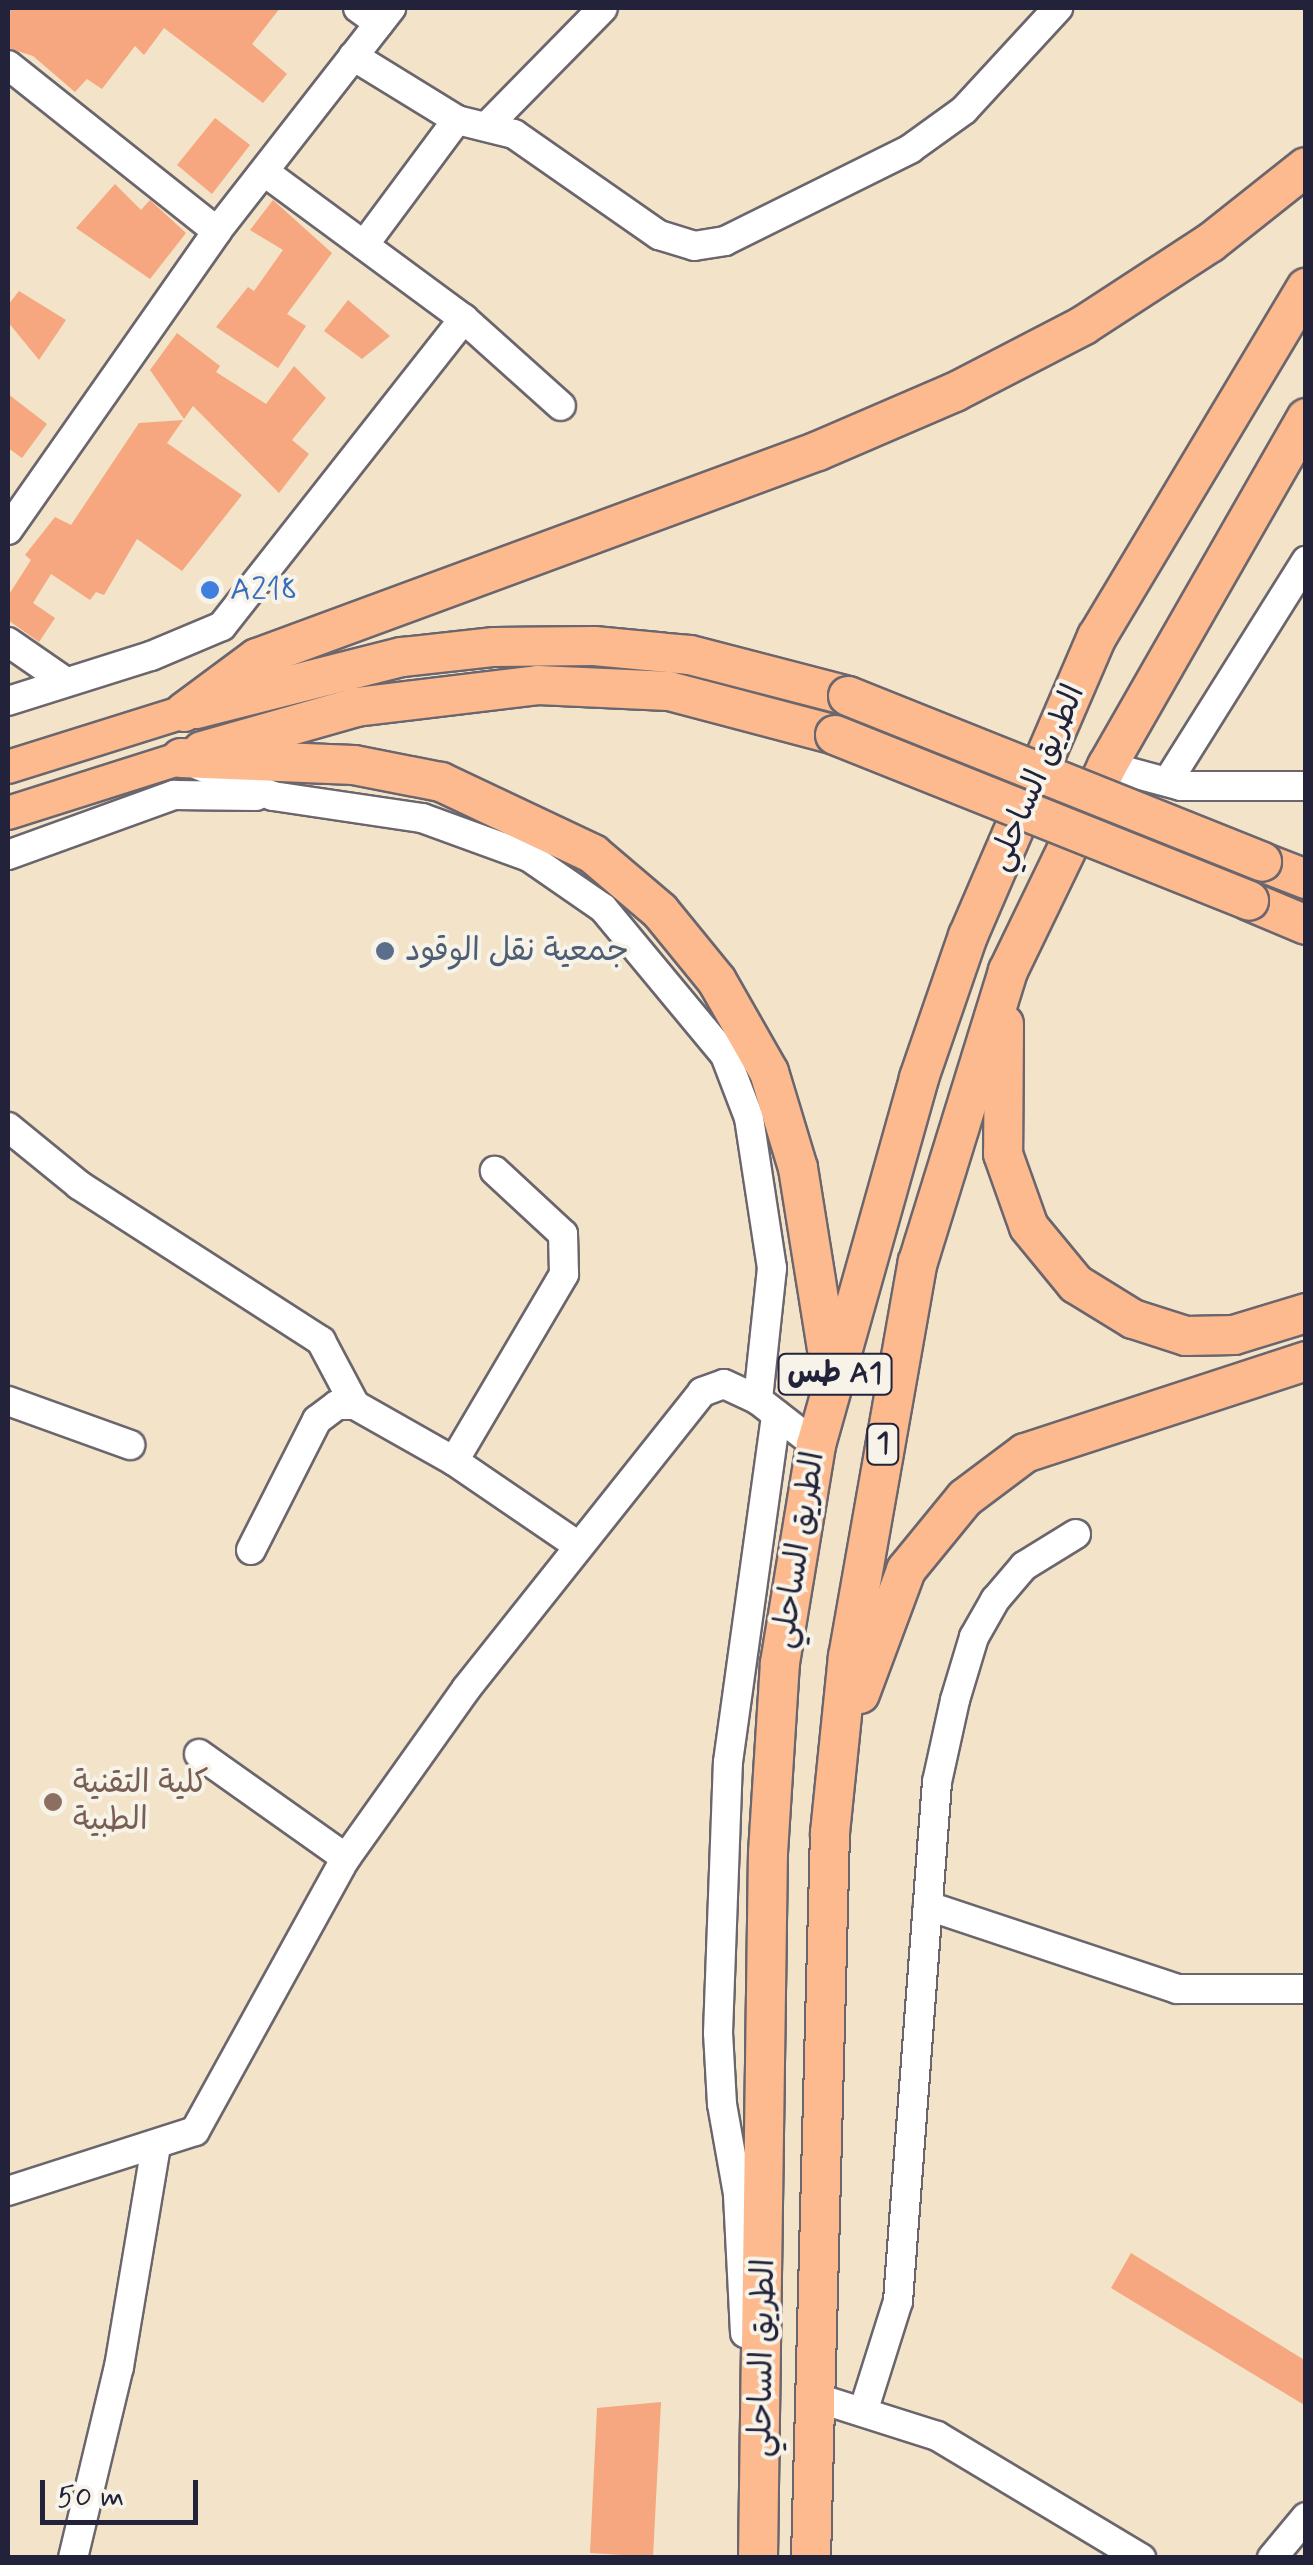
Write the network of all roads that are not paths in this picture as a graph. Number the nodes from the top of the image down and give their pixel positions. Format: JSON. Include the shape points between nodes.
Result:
{"nodes":[{"id":1,"x":603,"y":8,"type":"edge"},
{"id":2,"x":1058,"y":8,"type":"edge"},
{"id":3,"x":376,"y":12,"type":"edge"},
{"id":4,"x":353,"y":56,"type":"junction"},
{"id":5,"x":8,"y":65,"type":"edge"},
{"id":6,"x":457,"y":120,"type":"junction"},
{"id":7,"x":487,"y":126,"type":"junction"},
{"id":8,"x":1306,"y":167,"type":"edge"},
{"id":9,"x":266,"y":173,"type":"junction"},
{"id":10,"x":217,"y":230,"type":"junction"},
{"id":11,"x":364,"y":245,"type":"junction"},
{"id":12,"x":1306,"y":288,"type":"edge"},
{"id":13,"x":464,"y":318,"type":"junction"},
{"id":14,"x":561,"y":406,"type":"dead end"},
{"id":15,"x":1306,"y":418,"type":"edge"},
{"id":16,"x":8,"y":530,"type":"edge"},
{"id":17,"x":1306,"y":561,"type":"edge"},
{"id":18,"x":8,"y":642,"type":"edge"},
{"id":19,"x":66,"y":682,"type":"junction"},
{"id":20,"x":8,"y":701,"type":"edge"},
{"id":21,"x":184,"y":712,"type":"junction"},
{"id":22,"x":181,"y":758,"type":"junction"},
{"id":23,"x":1107,"y":766,"type":"junction"},
{"id":24,"x":8,"y":767,"type":"edge"},
{"id":25,"x":1168,"y":781,"type":"junction"},
{"id":26,"x":1306,"y":786,"type":"edge"},
{"id":27,"x":272,"y":796,"type":"junction"},
{"id":28,"x":8,"y":813,"type":"edge"},
{"id":29,"x":8,"y":855,"type":"edge"},
{"id":30,"x":1306,"y":879,"type":"edge"},
{"id":31,"x":1306,"y":925,"type":"edge"},
{"id":32,"x":1008,"y":972,"type":"junction"},
{"id":33,"x":8,"y":1127,"type":"edge"},
{"id":34,"x":495,"y":1171,"type":"dead end"},
{"id":35,"x":1306,"y":1313,"type":"edge"},
{"id":36,"x":1306,"y":1362,"type":"edge"},
{"id":37,"x":832,"y":1383,"type":"junction"},
{"id":38,"x":8,"y":1401,"type":"edge"},
{"id":39,"x":355,"y":1405,"type":"junction"},
{"id":40,"x":767,"y":1407,"type":"junction"},
{"id":41,"x":130,"y":1445,"type":"dead end"},
{"id":42,"x":816,"y":1445,"type":"junction"},
{"id":43,"x":454,"y":1461,"type":"junction"},
{"id":44,"x":1076,"y":1534,"type":"dead end"},
{"id":45,"x":577,"y":1546,"type":"junction"},
{"id":46,"x":251,"y":1550,"type":"dead end"},
{"id":47,"x":199,"y":1754,"type":"dead end"},
{"id":48,"x":830,"y":1833,"type":"junction"},
{"id":49,"x":346,"y":1858,"type":"junction"},
{"id":50,"x":928,"y":1906,"type":"junction"},
{"id":51,"x":1306,"y":1989,"type":"edge"},
{"id":52,"x":156,"y":2148,"type":"junction"},
{"id":53,"x":8,"y":2191,"type":"edge"},
{"id":54,"x":811,"y":2396,"type":"junction"},
{"id":55,"x":764,"y":2402,"type":"junction"},
{"id":56,"x":864,"y":2409,"type":"junction"},
{"id":57,"x":1306,"y":2517,"type":"edge"},
{"id":58,"x":73,"y":2558,"type":"edge"},
{"id":59,"x":758,"y":2558,"type":"edge"},
{"id":60,"x":811,"y":2558,"type":"edge"},
{"id":61,"x":1140,"y":2558,"type":"edge"},
{"id":62,"x":1272,"y":2558,"type":"edge"}],
"edges":[{"from":1,"to":7,"type":"street"},
{"from":2,"to":7,"type":"street","via":[[964,110],[910,150],[725,241],[694,246],[659,235],[554,159]]},
{"from":3,"to":4,"type":"street"},
{"from":4,"to":6,"type":"street"},
{"from":4,"to":9,"type":"street"},
{"from":5,"to":10,"type":"street"},
{"from":6,"to":7,"type":"street"},
{"from":6,"to":11,"type":"street"},
{"from":8,"to":21,"type":"highway","via":[[1210,243],[1084,325],[955,392],[801,457],[257,658]]},
{"from":9,"to":10,"type":"street"},
{"from":9,"to":11,"type":"street"},
{"from":10,"to":16,"type":"street"},
{"from":11,"to":13,"type":"street"},
{"from":12,"to":37,"type":"highway","name":"الطريق الساحلي","number":"طس A1","via":[[1097,637],[968,936],[919,1078]]},
{"from":13,"to":14,"type":"street"},
{"from":13,"to":19,"type":"street","via":[[222,626]]},
{"from":15,"to":23,"type":"highway","name":"الطريق الساحلي","number":"1"},
{"from":17,"to":25,"type":"street"},
{"from":18,"to":19,"type":"street"},
{"from":19,"to":20,"type":"street"},
{"from":21,"to":24,"type":"main road"},
{"from":21,"to":30,"type":"highway","bridge":true,"via":[[402,657],[494,647],[690,654],[848,696]]},
{"from":22,"to":27,"type":"street"},
{"from":22,"to":28,"type":"main road"},
{"from":22,"to":31,"type":"highway","bridge":true,"via":[[356,707],[538,685],[668,691],[835,735]]},
{"from":22,"to":37,"type":"highway","via":[[354,765],[441,782],[592,854],[660,911],[717,982],[769,1072],[798,1168]]},
{"from":23,"to":25,"type":"street"},
{"from":23,"to":32,"type":"highway","name":"الطريق الساحلي","number":"1"},
{"from":25,"to":26,"type":"street","via":[[1240,790]]},
{"from":27,"to":29,"type":"street","via":[[174,795]]},
{"from":27,"to":40,"type":"street","via":[[422,818],[528,858],[603,908],[726,1055],[748,1118],[769,1224]]},
{"from":32,"to":35,"type":"highway","via":[[1003,1154],[1029,1228],[1076,1284],[1133,1318],[1186,1336],[1234,1335]]},
{"from":32,"to":48,"type":"highway","name":"الطريق الساحلي","number":"1","via":[[918,1262],[848,1657]]},
{"from":33,"to":39,"type":"street","via":[[79,1185],[321,1341]]},
{"from":34,"to":43,"type":"street","via":[[564,1234],[564,1274]]},
{"from":36,"to":48,"type":"highway","via":[[1025,1453],[965,1498],[906,1570],[866,1675]]},
{"from":37,"to":42,"type":"highway","name":"الطريق الساحلي","number":"طس A1"},
{"from":38,"to":41,"type":"street"},
{"from":39,"to":43,"type":"street"},
{"from":39,"to":46,"type":"street","via":[[337,1405],[317,1420]]},
{"from":40,"to":42,"type":"street"},
{"from":40,"to":45,"type":"street","via":[[724,1384],[702,1392]]},
{"from":40,"to":55,"type":"street","via":[[728,1762],[718,2033],[738,2194],[744,2324]]},
{"from":42,"to":55,"type":"highway","name":"الطريق الساحلي","number":"طس A1","via":[[780,1662],[768,1853]]},
{"from":43,"to":45,"type":"street"},
{"from":44,"to":50,"type":"street","via":[[1024,1566],[974,1637],[937,1782]]},
{"from":45,"to":49,"type":"street"},
{"from":47,"to":49,"type":"street"},
{"from":48,"to":54,"type":"highway","name":"الطريق الساحلي","number":"1"},
{"from":49,"to":52,"type":"street","via":[[221,2094],[195,2131]]},
{"from":50,"to":51,"type":"street","via":[[1177,1989]]},
{"from":50,"to":56,"type":"street","via":[[904,2263]]},
{"from":52,"to":53,"type":"street"},
{"from":52,"to":58,"type":"street","via":[[119,2367]]},
{"from":54,"to":56,"type":"street"},
{"from":54,"to":60,"type":"highway","name":"الطريق الساحلي","number":"1"},
{"from":55,"to":59,"type":"highway","name":"الطريق الساحلي","number":"طس A1"},
{"from":56,"to":61,"type":"street","via":[[937,2436]]},
{"from":57,"to":62,"type":"street"}]}
